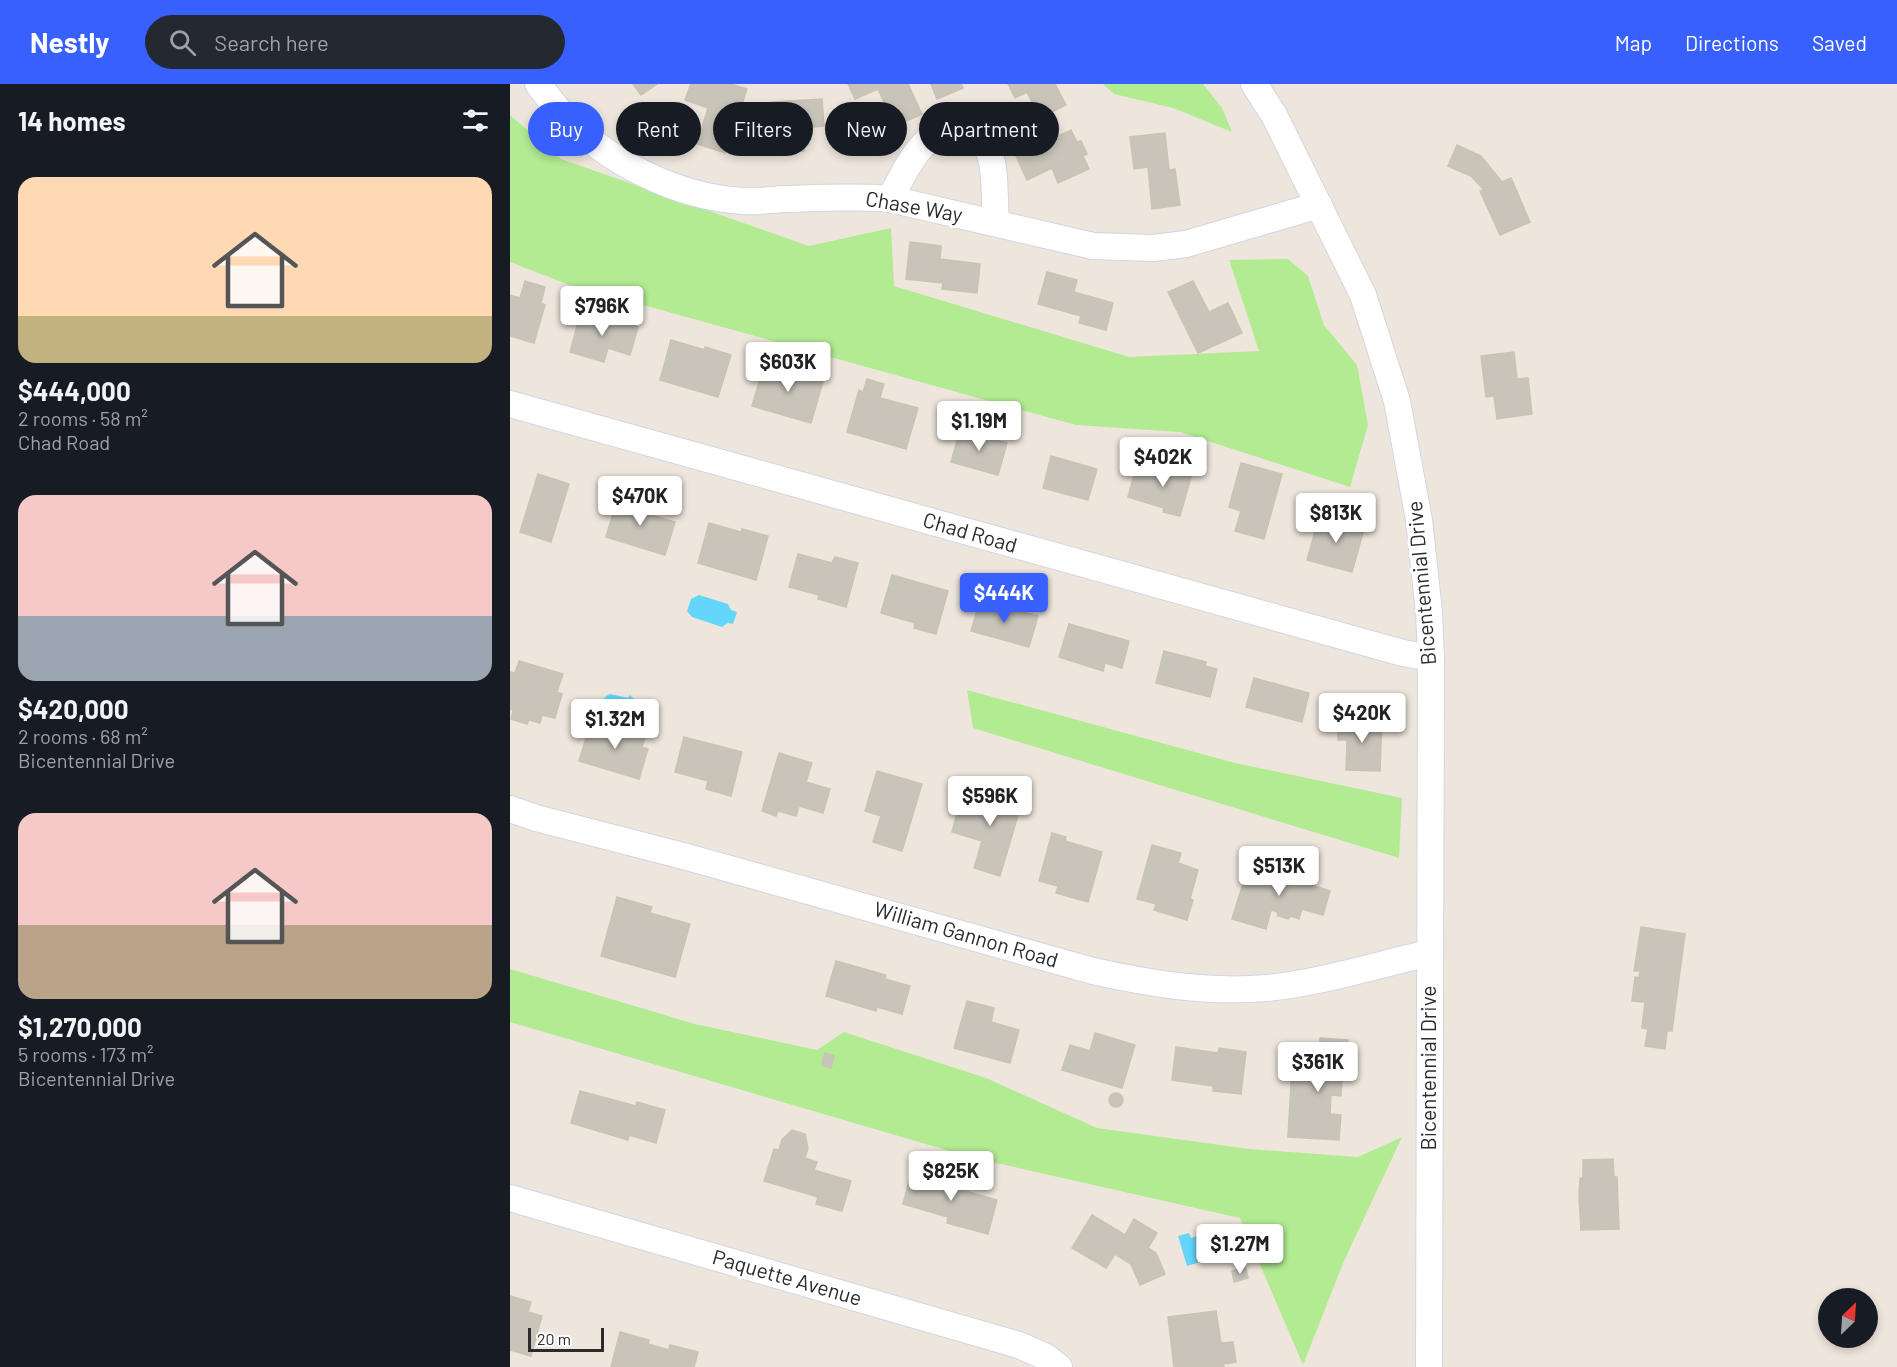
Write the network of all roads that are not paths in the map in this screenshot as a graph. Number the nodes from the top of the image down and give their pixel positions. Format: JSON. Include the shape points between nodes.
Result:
{"nodes":[{"id":1,"x":538,"y":84,"type":"edge"},
{"id":2,"x":1254,"y":84,"type":"edge"},
{"id":3,"x":890,"y":199,"type":"junction"},
{"id":4,"x":1319,"y":205,"type":"junction"},
{"id":5,"x":996,"y":223,"type":"junction"},
{"id":6,"x":510,"y":405,"type":"edge"},
{"id":7,"x":1431,"y":658,"type":"junction"},
{"id":8,"x":510,"y":809,"type":"edge"},
{"id":9,"x":1429,"y":952,"type":"junction"},
{"id":10,"x":510,"y":1198,"type":"edge"},
{"id":11,"x":1059,"y":1367,"type":"edge"},
{"id":12,"x":1429,"y":1367,"type":"edge"}],
"edges":[{"from":1,"to":3,"type":"street","name":"Chase Way","via":[[582,134],[656,180],[684,190],[744,201],[858,196]]},
{"from":2,"to":4,"type":"street","name":"Bicentennial Drive"},
{"from":3,"to":5,"type":"street","name":"Chase Way"},
{"from":3,"to":5,"type":"street","via":[[916,152],[929,138],[957,130],[985,143],[992,160]]},
{"from":4,"to":5,"type":"street","name":"Chase Way","via":[[1186,244],[1153,248],[1093,246]]},
{"from":4,"to":7,"type":"street","name":"Bicentennial Drive","via":[[1363,295],[1397,401],[1419,520]]},
{"from":6,"to":7,"type":"street","name":"Chad Road","via":[[1368,644]]},
{"from":7,"to":9,"type":"street","name":"Bicentennial Drive"},
{"from":8,"to":9,"type":"street","name":"William Gannon Road","via":[[1151,984],[1268,988]]},
{"from":9,"to":12,"type":"street","name":"Bicentennial Drive"},
{"from":10,"to":11,"type":"street","name":"Paquette Avenue","via":[[1019,1345]]}]}
